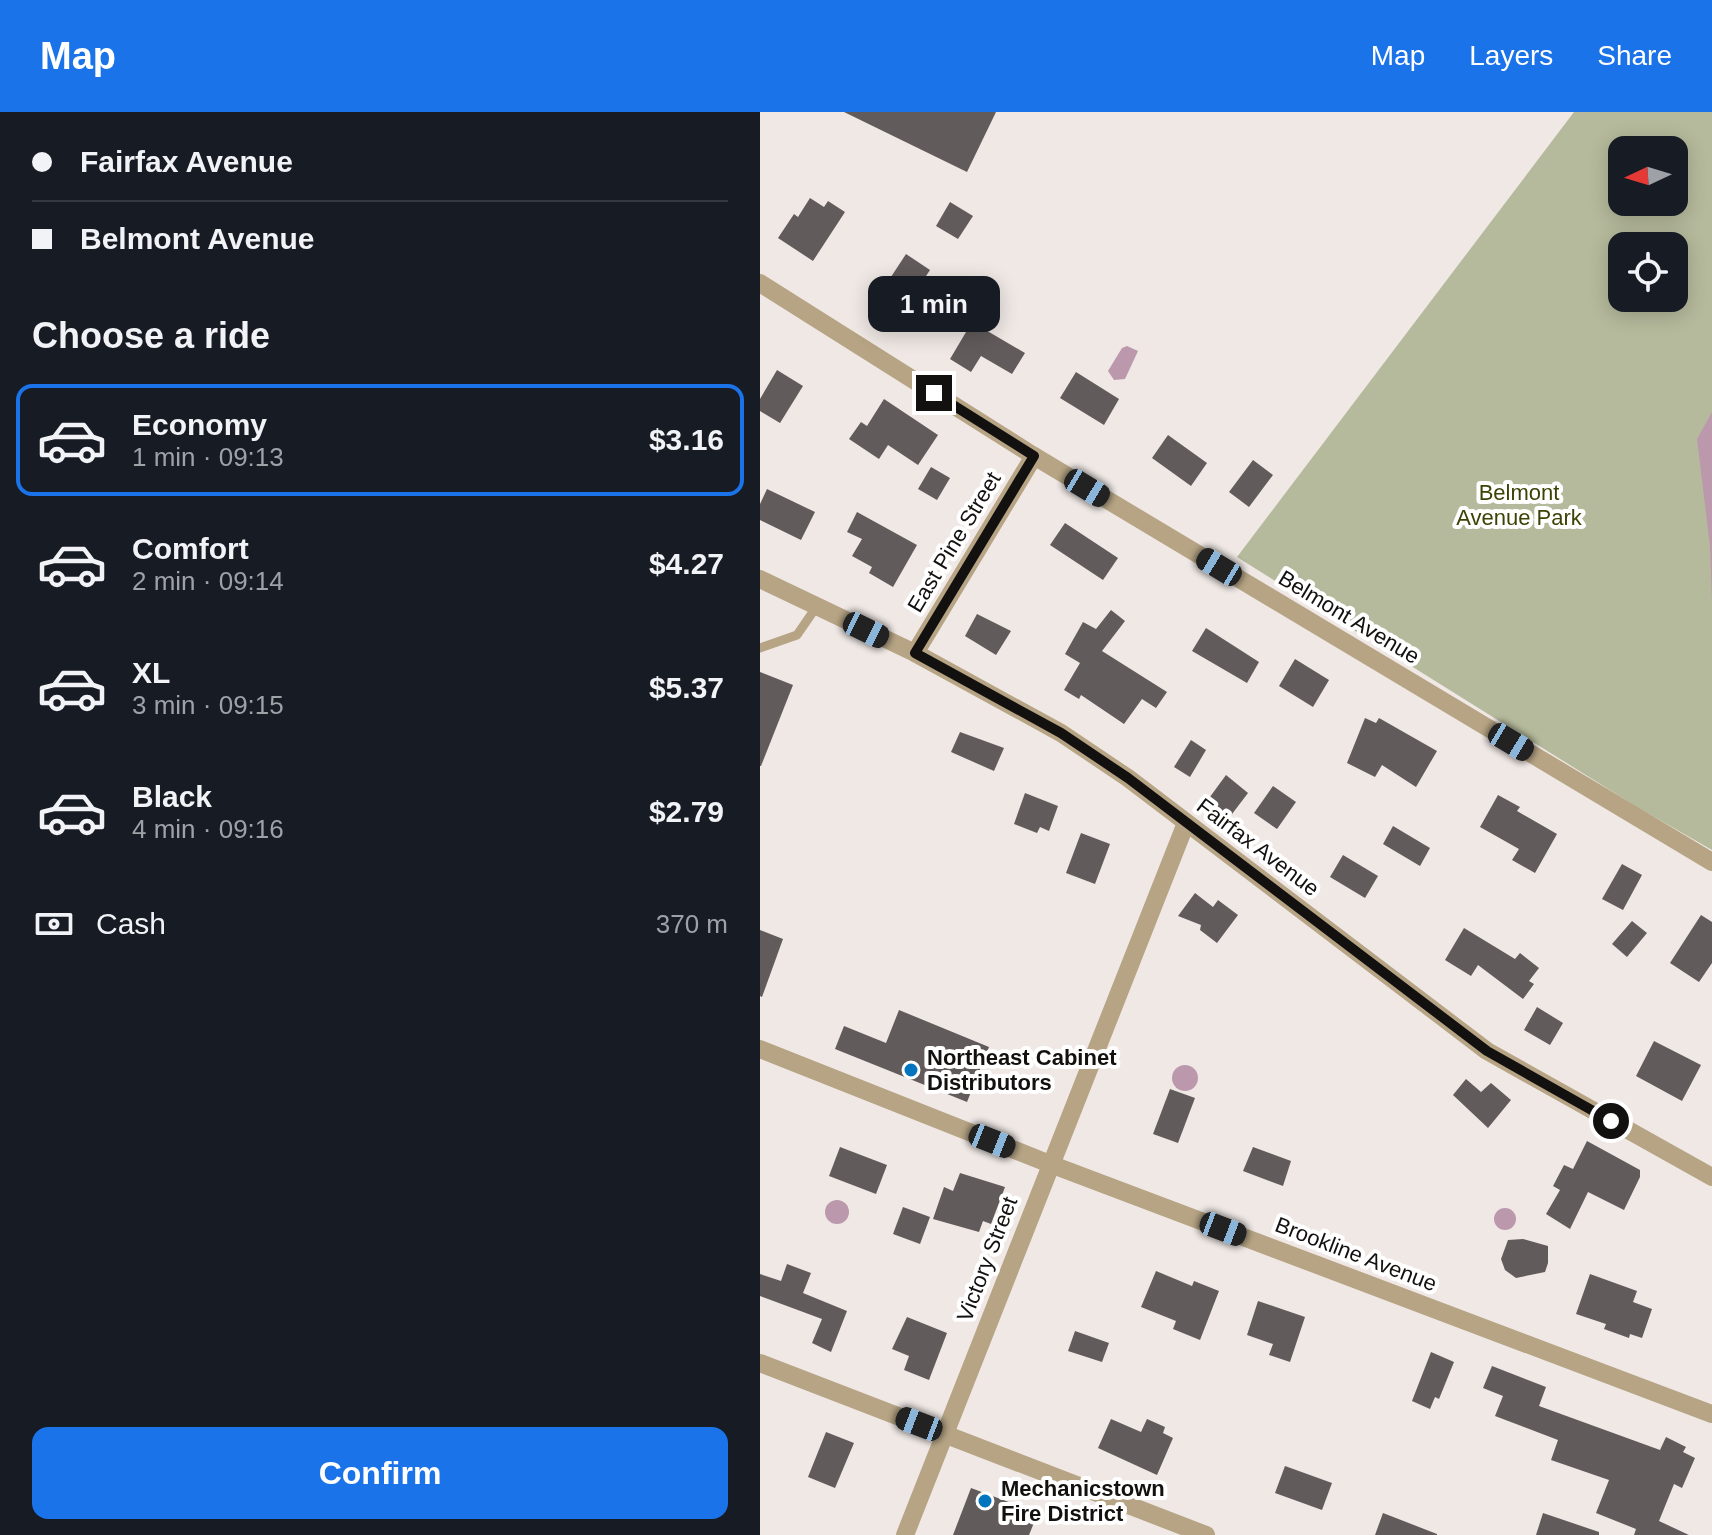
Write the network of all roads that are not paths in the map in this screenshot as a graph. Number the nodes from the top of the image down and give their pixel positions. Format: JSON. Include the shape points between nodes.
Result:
{"nodes":[{"id":1,"x":760,"y":283,"type":"edge"},
{"id":2,"x":1034,"y":456,"type":"junction"},
{"id":3,"x":760,"y":579,"type":"edge"},
{"id":4,"x":817,"y":606,"type":"junction"},
{"id":5,"x":760,"y":648,"type":"edge"},
{"id":6,"x":915,"y":653,"type":"junction"},
{"id":7,"x":1186,"y":823,"type":"junction"},
{"id":8,"x":1712,"y":862,"type":"edge"},
{"id":9,"x":760,"y":1049,"type":"edge"},
{"id":10,"x":1050,"y":1164,"type":"junction"},
{"id":11,"x":1712,"y":1177,"type":"edge"},
{"id":12,"x":760,"y":1363,"type":"edge"},
{"id":13,"x":1712,"y":1414,"type":"edge"},
{"id":14,"x":945,"y":1434,"type":"junction"},
{"id":15,"x":905,"y":1535,"type":"edge"},
{"id":16,"x":1206,"y":1535,"type":"edge"}],
"edges":[{"from":1,"to":2,"type":"street","name":"Belmont Avenue"},
{"from":2,"to":6,"type":"street","name":"East Pine Street"},
{"from":2,"to":8,"type":"street","name":"Belmont Avenue"},
{"from":3,"to":4,"type":"street","name":"Fairfax Avenue"},
{"from":4,"to":5,"type":"lane","via":[[797,635]]},
{"from":4,"to":6,"type":"street","name":"Fairfax Avenue"},
{"from":6,"to":7,"type":"street","name":"Fairfax Avenue","via":[[1061,733]]},
{"from":7,"to":10,"type":"street","name":"Victory Street"},
{"from":7,"to":11,"type":"street","name":"Fairfax Avenue","via":[[1487,1051]]},
{"from":9,"to":10,"type":"street","name":"Brookline Avenue"},
{"from":10,"to":13,"type":"street","name":"Brookline Avenue"},
{"from":10,"to":14,"type":"street","name":"Victory Street"},
{"from":12,"to":14,"type":"street"},
{"from":14,"to":15,"type":"street","name":"Victory Street"},
{"from":14,"to":16,"type":"street"}]}
